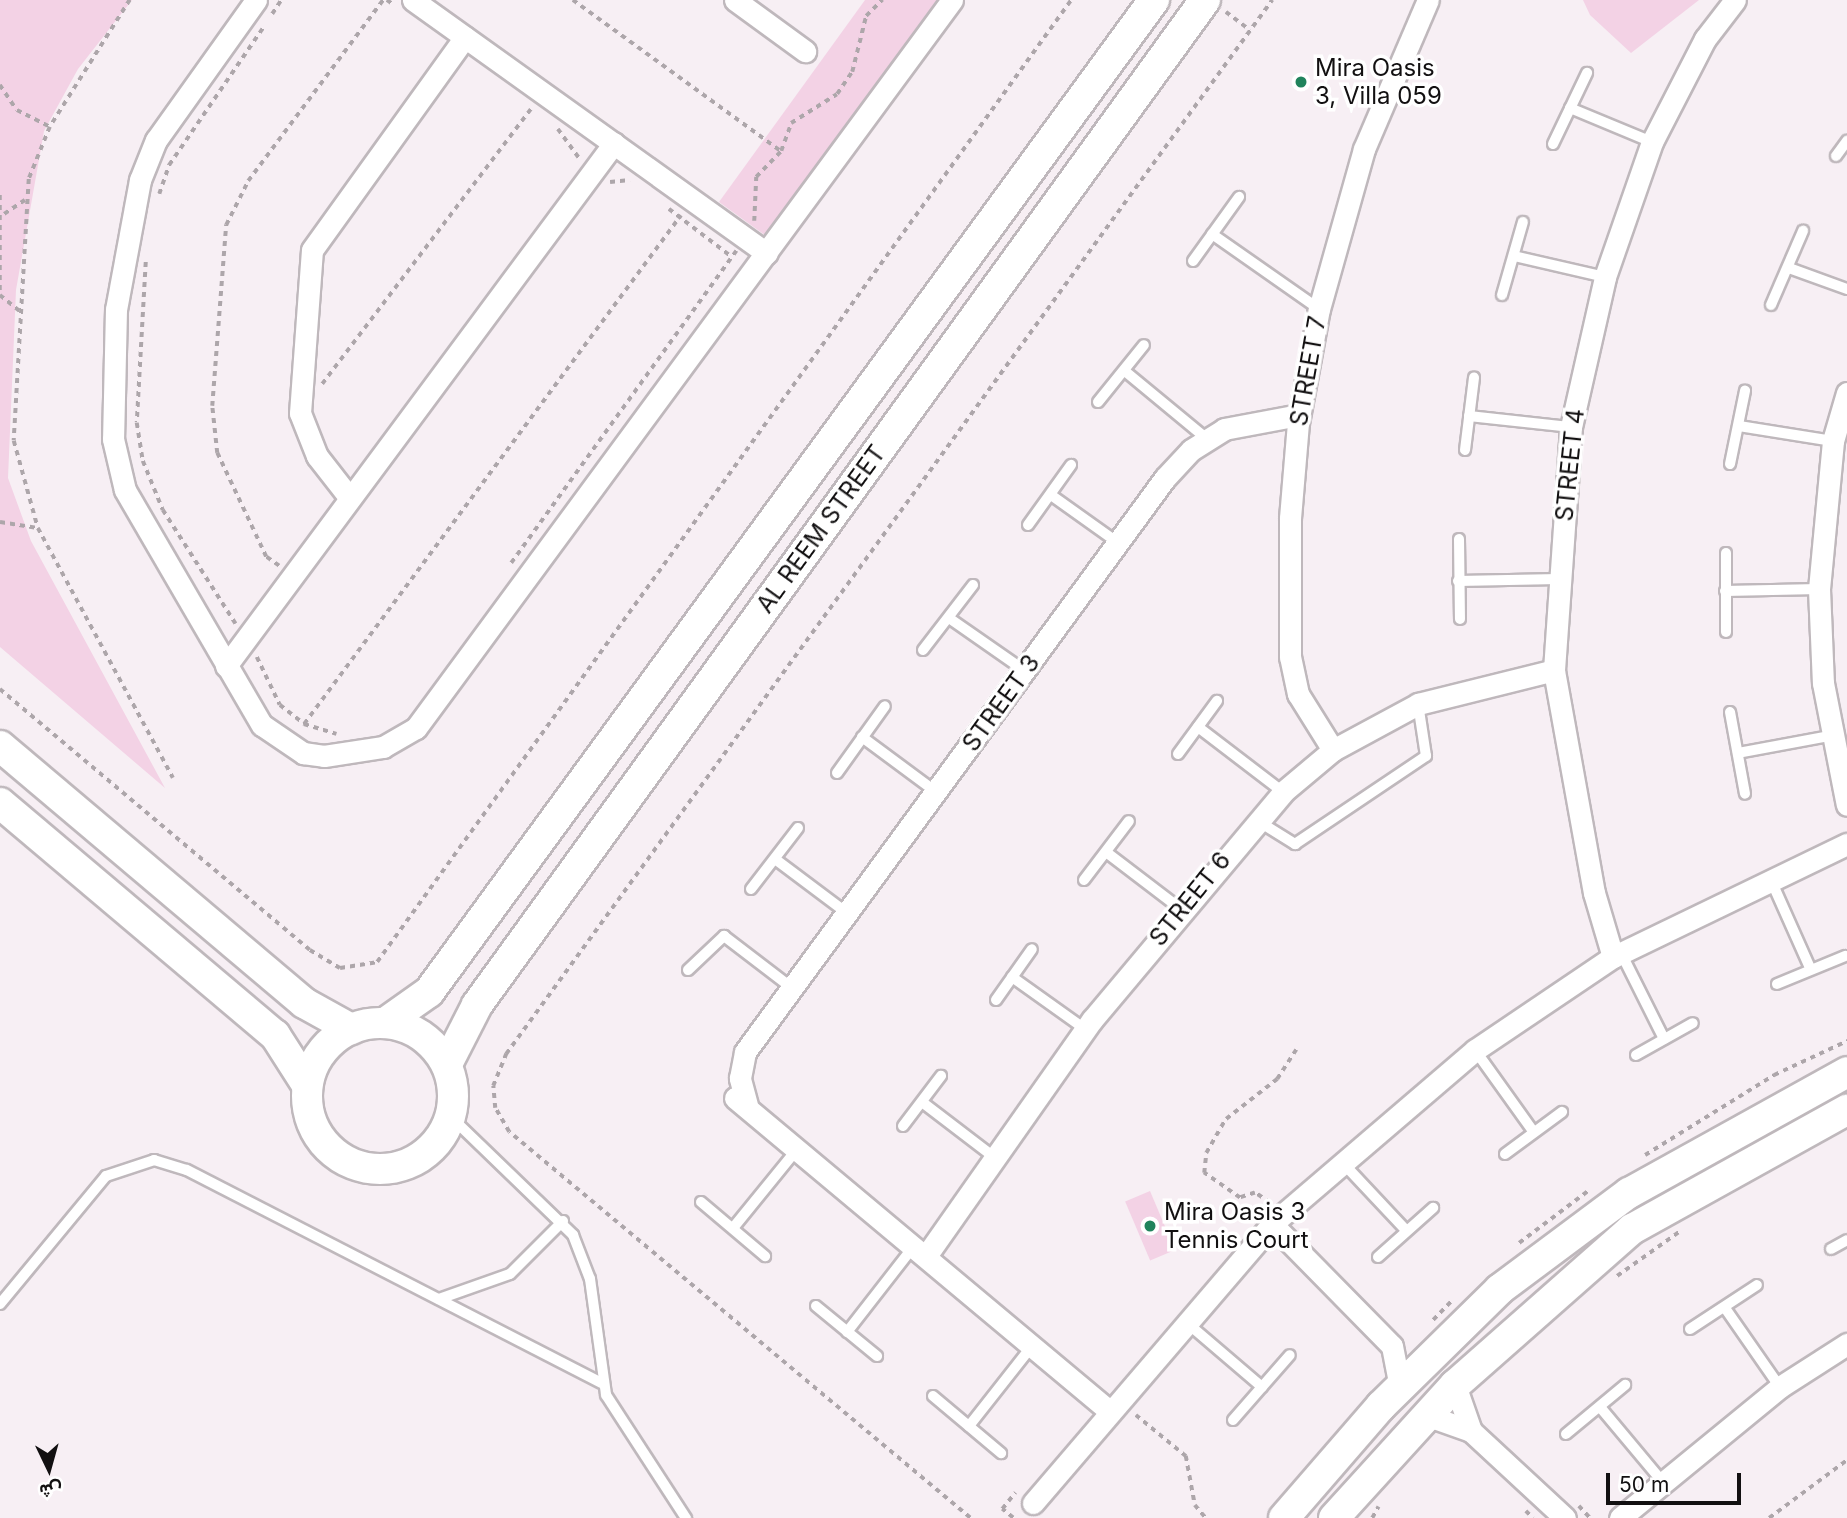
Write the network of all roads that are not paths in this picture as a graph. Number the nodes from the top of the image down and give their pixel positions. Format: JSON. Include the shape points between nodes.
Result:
{"nodes":[{"id":1,"x":256,"y":0,"type":"edge"},
{"id":2,"x":736,"y":0,"type":"edge"},
{"id":3,"x":952,"y":0,"type":"edge"},
{"id":4,"x":1154,"y":0,"type":"edge"},
{"id":5,"x":1428,"y":0,"type":"edge"},
{"id":6,"x":1735,"y":0,"type":"edge"},
{"id":7,"x":1212,"y":3,"type":"edge"},
{"id":8,"x":409,"y":7,"type":"edge"},
{"id":9,"x":465,"y":37,"type":"junction"},
{"id":10,"x":806,"y":51,"type":"dead end"},
{"id":11,"x":1587,"y":73,"type":"dead end"},
{"id":12,"x":1570,"y":108,"type":"junction"},
{"id":13,"x":1847,"y":141,"type":"edge"},
{"id":14,"x":1652,"y":142,"type":"junction"},
{"id":15,"x":614,"y":143,"type":"junction"},
{"id":16,"x":1553,"y":144,"type":"dead end"},
{"id":17,"x":1836,"y":156,"type":"dead end"},
{"id":18,"x":1239,"y":197,"type":"dead end"},
{"id":19,"x":1524,"y":222,"type":"dead end"},
{"id":20,"x":1803,"y":232,"type":"dead end"},
{"id":21,"x":1212,"y":234,"type":"junction"},
{"id":22,"x":767,"y":253,"type":"junction"},
{"id":23,"x":1514,"y":256,"type":"junction"},
{"id":24,"x":1194,"y":261,"type":"dead end"},
{"id":25,"x":1788,"y":268,"type":"junction"},
{"id":26,"x":1605,"y":277,"type":"junction"},
{"id":27,"x":1847,"y":289,"type":"edge"},
{"id":28,"x":1502,"y":295,"type":"dead end"},
{"id":29,"x":1771,"y":305,"type":"dead end"},
{"id":30,"x":1319,"y":309,"type":"junction"},
{"id":31,"x":1144,"y":345,"type":"dead end"},
{"id":32,"x":1126,"y":372,"type":"junction"},
{"id":33,"x":1475,"y":377,"type":"dead end"},
{"id":34,"x":1745,"y":391,"type":"dead end"},
{"id":35,"x":1847,"y":393,"type":"edge"},
{"id":36,"x":1098,"y":402,"type":"dead end"},
{"id":37,"x":1299,"y":415,"type":"junction"},
{"id":38,"x":1469,"y":416,"type":"junction"},
{"id":39,"x":1739,"y":426,"type":"junction"},
{"id":40,"x":1571,"y":427,"type":"junction"},
{"id":41,"x":1207,"y":439,"type":"junction"},
{"id":42,"x":1833,"y":441,"type":"junction"},
{"id":43,"x":1465,"y":450,"type":"dead end"},
{"id":44,"x":1730,"y":464,"type":"dead end"},
{"id":45,"x":1071,"y":465,"type":"dead end"},
{"id":46,"x":1051,"y":495,"type":"junction"},
{"id":47,"x":349,"y":497,"type":"junction"},
{"id":48,"x":1028,"y":525,"type":"dead end"},
{"id":49,"x":1459,"y":539,"type":"dead end"},
{"id":50,"x":1117,"y":542,"type":"junction"},
{"id":51,"x":1726,"y":553,"type":"dead end"},
{"id":52,"x":1559,"y":579,"type":"junction"},
{"id":53,"x":1458,"y":581,"type":"junction"},
{"id":54,"x":973,"y":585,"type":"dead end"},
{"id":55,"x":1819,"y":589,"type":"junction"},
{"id":56,"x":1725,"y":591,"type":"junction"},
{"id":57,"x":949,"y":618,"type":"junction"},
{"id":58,"x":1460,"y":619,"type":"dead end"},
{"id":59,"x":1726,"y":632,"type":"dead end"},
{"id":60,"x":923,"y":650,"type":"dead end"},
{"id":61,"x":226,"y":666,"type":"junction"},
{"id":62,"x":1554,"y":670,"type":"junction"},
{"id":63,"x":1025,"y":671,"type":"junction"},
{"id":64,"x":1217,"y":701,"type":"dead end"},
{"id":65,"x":1418,"y":704,"type":"junction"},
{"id":66,"x":885,"y":706,"type":"dead end"},
{"id":67,"x":1730,"y":712,"type":"dead end"},
{"id":68,"x":1198,"y":727,"type":"junction"},
{"id":69,"x":1830,"y":736,"type":"junction"},
{"id":70,"x":862,"y":737,"type":"junction"},
{"id":71,"x":0,"y":746,"type":"edge"},
{"id":72,"x":1333,"y":750,"type":"junction"},
{"id":73,"x":1738,"y":753,"type":"junction"},
{"id":74,"x":1178,"y":754,"type":"dead end"},
{"id":75,"x":837,"y":773,"type":"dead end"},
{"id":76,"x":936,"y":792,"type":"junction"},
{"id":77,"x":1283,"y":792,"type":"junction"},
{"id":78,"x":1745,"y":794,"type":"dead end"},
{"id":79,"x":0,"y":803,"type":"edge"},
{"id":80,"x":1847,"y":805,"type":"edge"},
{"id":81,"x":1256,"y":819,"type":"junction"},
{"id":82,"x":1129,"y":821,"type":"dead end"},
{"id":83,"x":798,"y":828,"type":"dead end"},
{"id":84,"x":1847,"y":844,"type":"edge"},
{"id":85,"x":1106,"y":852,"type":"junction"},
{"id":86,"x":775,"y":859,"type":"junction"},
{"id":87,"x":1770,"y":878,"type":"junction"},
{"id":88,"x":1084,"y":880,"type":"dead end"},
{"id":89,"x":751,"y":889,"type":"dead end"},
{"id":90,"x":1182,"y":910,"type":"junction"},
{"id":91,"x":847,"y":913,"type":"junction"},
{"id":92,"x":1032,"y":949,"type":"dead end"},
{"id":93,"x":1617,"y":955,"type":"junction"},
{"id":94,"x":1845,"y":956,"type":"dead end"},
{"id":95,"x":1810,"y":968,"type":"junction"},
{"id":96,"x":688,"y":970,"type":"dead end"},
{"id":97,"x":1012,"y":977,"type":"junction"},
{"id":98,"x":1777,"y":984,"type":"dead end"},
{"id":99,"x":792,"y":988,"type":"junction"},
{"id":100,"x":996,"y":1000,"type":"dead end"},
{"id":101,"x":385,"y":1023,"type":"junction"},
{"id":102,"x":1693,"y":1023,"type":"dead end"},
{"id":103,"x":351,"y":1028,"type":"junction"},
{"id":104,"x":1085,"y":1029,"type":"junction"},
{"id":105,"x":1664,"y":1039,"type":"junction"},
{"id":106,"x":1475,"y":1050,"type":"junction"},
{"id":107,"x":1636,"y":1055,"type":"dead end"},
{"id":108,"x":447,"y":1065,"type":"junction"},
{"id":109,"x":1847,"y":1072,"type":"edge"},
{"id":110,"x":941,"y":1076,"type":"dead end"},
{"id":111,"x":307,"y":1085,"type":"junction"},
{"id":112,"x":1811,"y":1088,"type":"junction"},
{"id":113,"x":922,"y":1102,"type":"junction"},
{"id":114,"x":1847,"y":1110,"type":"edge"},
{"id":115,"x":1562,"y":1112,"type":"dead end"},
{"id":116,"x":451,"y":1116,"type":"junction"},
{"id":117,"x":903,"y":1126,"type":"dead end"},
{"id":118,"x":1533,"y":1131,"type":"junction"},
{"id":119,"x":798,"y":1148,"type":"junction"},
{"id":120,"x":1696,"y":1151,"type":"junction"},
{"id":121,"x":1505,"y":1154,"type":"dead end"},
{"id":122,"x":994,"y":1157,"type":"junction"},
{"id":123,"x":1340,"y":1160,"type":"junction"},
{"id":124,"x":1740,"y":1167,"type":"junction"},
{"id":125,"x":701,"y":1202,"type":"dead end"},
{"id":126,"x":1433,"y":1208,"type":"dead end"},
{"id":127,"x":1278,"y":1219,"type":"junction"},
{"id":128,"x":563,"y":1221,"type":"junction"},
{"id":129,"x":733,"y":1228,"type":"junction"},
{"id":130,"x":1405,"y":1229,"type":"junction"},
{"id":131,"x":1632,"y":1229,"type":"junction"},
{"id":132,"x":1847,"y":1240,"type":"edge"},
{"id":133,"x":1831,"y":1248,"type":"dead end"},
{"id":134,"x":920,"y":1251,"type":"junction"},
{"id":135,"x":765,"y":1256,"type":"dead end"},
{"id":136,"x":1378,"y":1257,"type":"dead end"},
{"id":137,"x":1757,"y":1285,"type":"dead end"},
{"id":138,"x":439,"y":1299,"type":"junction"},
{"id":139,"x":0,"y":1304,"type":"edge"},
{"id":140,"x":816,"y":1306,"type":"dead end"},
{"id":141,"x":1725,"y":1308,"type":"junction"},
{"id":142,"x":1184,"y":1320,"type":"junction"},
{"id":143,"x":1690,"y":1329,"type":"dead end"},
{"id":144,"x":848,"y":1332,"type":"junction"},
{"id":145,"x":1847,"y":1345,"type":"edge"},
{"id":146,"x":1032,"y":1346,"type":"junction"},
{"id":147,"x":1392,"y":1346,"type":"junction"},
{"id":148,"x":1434,"y":1353,"type":"junction"},
{"id":149,"x":1290,"y":1355,"type":"dead end"},
{"id":150,"x":877,"y":1356,"type":"dead end"},
{"id":151,"x":602,"y":1383,"type":"junction"},
{"id":152,"x":1455,"y":1385,"type":"junction"},
{"id":153,"x":1625,"y":1385,"type":"dead end"},
{"id":154,"x":1262,"y":1387,"type":"junction"},
{"id":155,"x":1400,"y":1387,"type":"junction"},
{"id":156,"x":1780,"y":1387,"type":"junction"},
{"id":157,"x":933,"y":1396,"type":"dead end"},
{"id":158,"x":1600,"y":1407,"type":"junction"},
{"id":159,"x":1109,"y":1410,"type":"junction"},
{"id":160,"x":1426,"y":1415,"type":"junction"},
{"id":161,"x":1233,"y":1420,"type":"dead end"},
{"id":162,"x":969,"y":1426,"type":"junction"},
{"id":163,"x":1471,"y":1431,"type":"junction"},
{"id":164,"x":1566,"y":1434,"type":"dead end"},
{"id":165,"x":1001,"y":1453,"type":"dead end"},
{"id":166,"x":1316,"y":1480,"type":"junction"},
{"id":167,"x":1661,"y":1480,"type":"junction"},
{"id":168,"x":1033,"y":1503,"type":"dead end"},
{"id":169,"x":1340,"y":1511,"type":"edge"},
{"id":170,"x":686,"y":1518,"type":"edge"},
{"id":171,"x":1284,"y":1518,"type":"edge"},
{"id":172,"x":1565,"y":1518,"type":"edge"},
{"id":173,"x":1620,"y":1518,"type":"edge"}],
"edges":[{"from":1,"to":61,"type":"street","via":[[156,140],[129,221],[111,362],[113,439],[125,490]]},
{"from":2,"to":10,"type":"street"},
{"from":3,"to":22,"type":"street"},
{"from":4,"to":101,"type":"street","name":"AL REEM STREET","via":[[429,992]]},
{"from":5,"to":30,"type":"street","name":"STREET 7","via":[[1367,139]]},
{"from":6,"to":14,"type":"street","name":"STREET 4","via":[[1705,39]]},
{"from":7,"to":108,"type":"street","name":"AL REEM STREET","via":[[477,1005]]},
{"from":8,"to":9,"type":"street"},
{"from":9,"to":15,"type":"street","via":[[538,100]]},
{"from":9,"to":47,"type":"street","via":[[321,230],[307,295],[300,413],[317,456]]},
{"from":11,"to":12,"type":"lane"},
{"from":12,"to":14,"type":"lane"},
{"from":12,"to":16,"type":"lane"},
{"from":13,"to":17,"type":"lane"},
{"from":14,"to":26,"type":"street","name":"STREET 4"},
{"from":15,"to":22,"type":"street"},
{"from":15,"to":47,"type":"street"},
{"from":18,"to":21,"type":"lane"},
{"from":19,"to":23,"type":"lane"},
{"from":20,"to":25,"type":"lane"},
{"from":21,"to":24,"type":"lane"},
{"from":21,"to":30,"type":"lane"},
{"from":22,"to":61,"type":"street","via":[[416,728],[395,743],[361,753],[324,756],[289,745],[262,724]]},
{"from":23,"to":26,"type":"lane"},
{"from":23,"to":28,"type":"lane"},
{"from":25,"to":27,"type":"lane"},
{"from":25,"to":29,"type":"lane"},
{"from":26,"to":40,"type":"street","name":"STREET 4"},
{"from":30,"to":37,"type":"street","name":"STREET 7"},
{"from":31,"to":32,"type":"lane"},
{"from":32,"to":36,"type":"lane"},
{"from":32,"to":41,"type":"lane"},
{"from":33,"to":38,"type":"lane"},
{"from":34,"to":39,"type":"lane"},
{"from":35,"to":42,"type":"street"},
{"from":37,"to":41,"type":"street","name":"STREET 3","via":[[1242,422]]},
{"from":37,"to":72,"type":"street","name":"STREET 7","via":[[1290,518],[1290,657],[1298,694]]},
{"from":38,"to":40,"type":"lane"},
{"from":38,"to":43,"type":"lane"},
{"from":39,"to":42,"type":"lane"},
{"from":39,"to":44,"type":"lane"},
{"from":40,"to":52,"type":"street","name":"STREET 4"},
{"from":41,"to":50,"type":"street","name":"STREET 3","via":[[1177,463]]},
{"from":42,"to":55,"type":"street"},
{"from":45,"to":46,"type":"lane"},
{"from":46,"to":48,"type":"lane"},
{"from":46,"to":50,"type":"lane"},
{"from":47,"to":61,"type":"street"},
{"from":49,"to":53,"type":"lane"},
{"from":50,"to":63,"type":"street","name":"STREET 3"},
{"from":51,"to":56,"type":"lane"},
{"from":52,"to":53,"type":"lane"},
{"from":52,"to":62,"type":"street","name":"STREET 4"},
{"from":53,"to":58,"type":"lane"},
{"from":54,"to":57,"type":"lane"},
{"from":55,"to":56,"type":"lane"},
{"from":55,"to":69,"type":"street"},
{"from":56,"to":59,"type":"lane"},
{"from":57,"to":60,"type":"lane"},
{"from":57,"to":63,"type":"lane"},
{"from":62,"to":65,"type":"street","name":"STREET 6"},
{"from":62,"to":93,"type":"street","name":"STREET 4","via":[[1594,893]]},
{"from":63,"to":76,"type":"street","name":"STREET 3"},
{"from":64,"to":68,"type":"lane"},
{"from":65,"to":72,"type":"street","name":"STREET 6"},
{"from":65,"to":81,"type":"lane","via":[[1426,756],[1295,844]]},
{"from":66,"to":70,"type":"lane"},
{"from":67,"to":73,"type":"lane"},
{"from":68,"to":74,"type":"lane"},
{"from":68,"to":77,"type":"lane"},
{"from":69,"to":73,"type":"lane"},
{"from":69,"to":80,"type":"street"},
{"from":70,"to":75,"type":"lane"},
{"from":70,"to":76,"type":"lane"},
{"from":71,"to":103,"type":"street","via":[[304,1003]]},
{"from":72,"to":77,"type":"street","name":"STREET 6"},
{"from":73,"to":78,"type":"lane"},
{"from":76,"to":91,"type":"street","name":"STREET 3"},
{"from":77,"to":81,"type":"street","name":"STREET 6"},
{"from":79,"to":111,"type":"street","via":[[275,1035]]},
{"from":81,"to":90,"type":"street","name":"STREET 6"},
{"from":82,"to":85,"type":"lane"},
{"from":83,"to":86,"type":"lane"},
{"from":84,"to":87,"type":"street"},
{"from":85,"to":88,"type":"lane"},
{"from":85,"to":90,"type":"lane"},
{"from":86,"to":89,"type":"lane"},
{"from":86,"to":91,"type":"lane"},
{"from":87,"to":93,"type":"street"},
{"from":87,"to":95,"type":"lane"},
{"from":90,"to":104,"type":"street","name":"STREET 6"},
{"from":91,"to":99,"type":"street","name":"STREET 3"},
{"from":92,"to":97,"type":"lane"},
{"from":93,"to":105,"type":"lane"},
{"from":93,"to":106,"type":"street"},
{"from":94,"to":95,"type":"lane"},
{"from":95,"to":98,"type":"lane"},
{"from":96,"to":99,"type":"lane","via":[[724,936]]},
{"from":97,"to":100,"type":"lane"},
{"from":97,"to":104,"type":"lane"},
{"from":99,"to":119,"type":"street","name":"STREET 3","via":[[746,1052],[740,1078],[747,1105]]},
{"from":101,"to":103,"type":"street"},
{"from":101,"to":108,"type":"street","via":[[422,1035]]},
{"from":102,"to":105,"type":"lane"},
{"from":103,"to":111,"type":"street","via":[[322,1051]]},
{"from":104,"to":122,"type":"street","name":"STREET 6"},
{"from":105,"to":107,"type":"lane"},
{"from":106,"to":118,"type":"lane"},
{"from":106,"to":123,"type":"street"},
{"from":108,"to":116,"type":"street","via":[[454,1088]]},
{"from":109,"to":112,"type":"street"},
{"from":110,"to":113,"type":"lane"},
{"from":111,"to":116,"type":"street","via":[[308,1115],[318,1138],[357,1167],[406,1166],[427,1153]]},
{"from":112,"to":120,"type":"street"},
{"from":112,"to":124,"type":"street","via":[[1799,1106],[1738,1140],[1733,1156]]},
{"from":113,"to":117,"type":"lane"},
{"from":113,"to":122,"type":"lane"},
{"from":114,"to":124,"type":"street"},
{"from":115,"to":118,"type":"lane"},
{"from":116,"to":128,"type":"lane"},
{"from":118,"to":121,"type":"lane"},
{"from":119,"to":129,"type":"lane"},
{"from":119,"to":134,"type":"street"},
{"from":120,"to":131,"type":"street","via":[[1694,1175],[1647,1204]]},
{"from":120,"to":148,"type":"street","via":[[1500,1289]]},
{"from":122,"to":134,"type":"street","name":"STREET 6"},
{"from":123,"to":127,"type":"street"},
{"from":123,"to":130,"type":"lane"},
{"from":124,"to":131,"type":"street"},
{"from":125,"to":129,"type":"lane"},
{"from":126,"to":130,"type":"lane"},
{"from":127,"to":142,"type":"street"},
{"from":127,"to":147,"type":"street"},
{"from":128,"to":138,"type":"lane","via":[[510,1274]]},
{"from":128,"to":151,"type":"lane","via":[[590,1279]]},
{"from":129,"to":135,"type":"lane"},
{"from":130,"to":136,"type":"lane"},
{"from":131,"to":152,"type":"street"},
{"from":132,"to":133,"type":"lane"},
{"from":134,"to":144,"type":"lane"},
{"from":134,"to":146,"type":"street"},
{"from":137,"to":141,"type":"lane"},
{"from":138,"to":139,"type":"lane","via":[[187,1170],[154,1160],[106,1176]]},
{"from":138,"to":151,"type":"lane"},
{"from":140,"to":144,"type":"lane"},
{"from":141,"to":143,"type":"lane"},
{"from":141,"to":156,"type":"lane"},
{"from":142,"to":154,"type":"lane"},
{"from":142,"to":159,"type":"street"},
{"from":144,"to":150,"type":"lane"},
{"from":145,"to":156,"type":"street"},
{"from":146,"to":159,"type":"street"},
{"from":146,"to":162,"type":"lane"},
{"from":147,"to":148,"type":"street"},
{"from":147,"to":155,"type":"street"},
{"from":148,"to":155,"type":"street"},
{"from":149,"to":154,"type":"lane"},
{"from":151,"to":170,"type":"lane"},
{"from":152,"to":160,"type":"street"},
{"from":152,"to":163,"type":"street"},
{"from":153,"to":158,"type":"lane"},
{"from":154,"to":161,"type":"lane"},
{"from":155,"to":166,"type":"street"},
{"from":156,"to":167,"type":"street"},
{"from":157,"to":162,"type":"lane"},
{"from":158,"to":164,"type":"lane"},
{"from":158,"to":167,"type":"lane"},
{"from":159,"to":168,"type":"street"},
{"from":160,"to":163,"type":"street"},
{"from":160,"to":169,"type":"street"},
{"from":162,"to":165,"type":"lane"},
{"from":163,"to":172,"type":"street"},
{"from":166,"to":169,"type":"street"},
{"from":166,"to":171,"type":"street"},
{"from":167,"to":173,"type":"street"}]}
